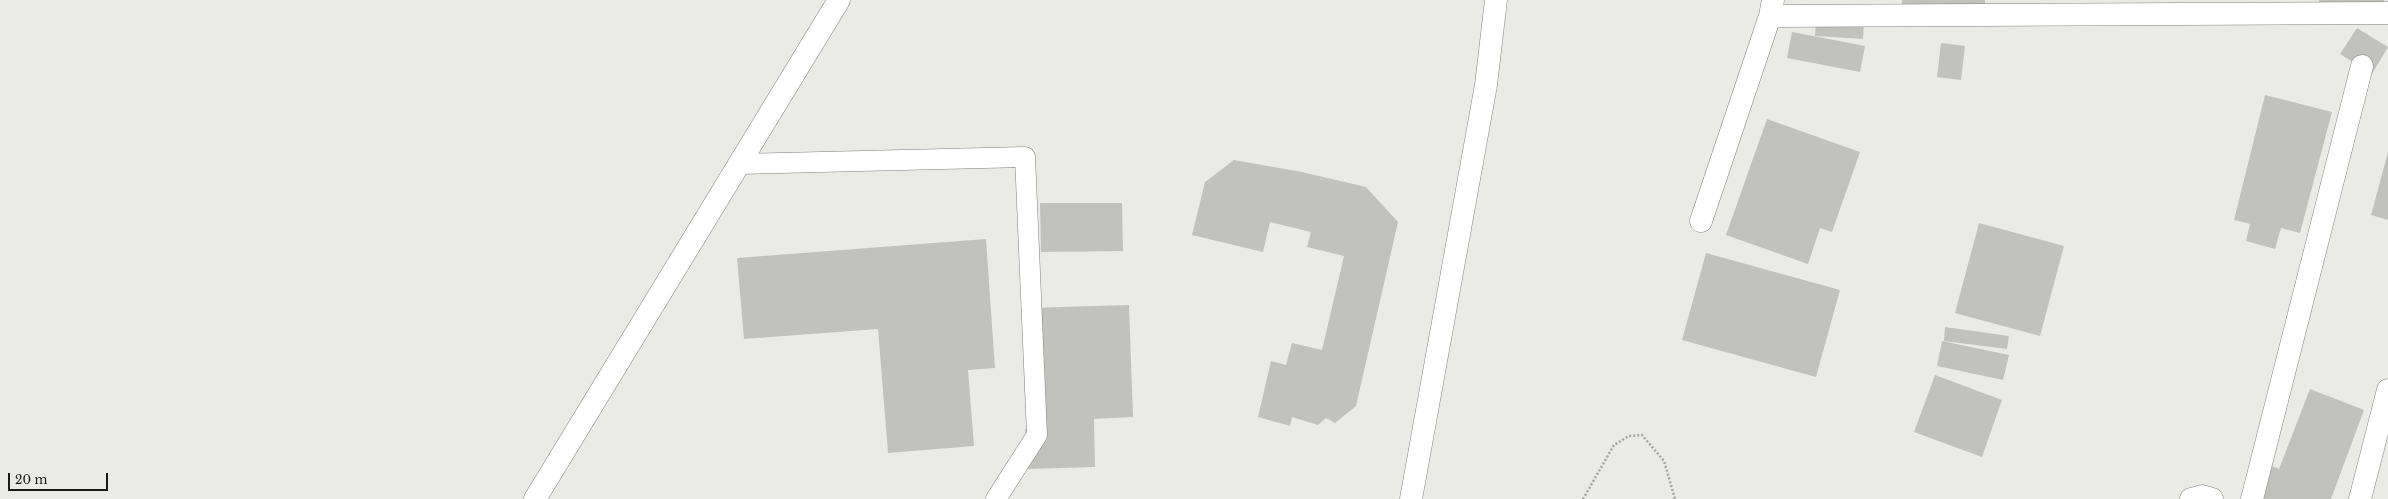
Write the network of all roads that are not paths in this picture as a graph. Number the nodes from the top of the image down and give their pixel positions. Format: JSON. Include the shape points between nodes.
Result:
{"nodes":[{"id":1,"x":839,"y":0,"type":"edge"},
{"id":2,"x":1496,"y":0,"type":"edge"},
{"id":3,"x":1771,"y":8,"type":"edge"},
{"id":4,"x":2388,"y":13,"type":"edge"},
{"id":5,"x":2362,"y":66,"type":"dead end"},
{"id":6,"x":739,"y":164,"type":"junction"},
{"id":7,"x":1701,"y":221,"type":"dead end"},
{"id":8,"x":2388,"y":390,"type":"edge"},
{"id":9,"x":535,"y":499,"type":"edge"},
{"id":10,"x":996,"y":499,"type":"edge"},
{"id":11,"x":1411,"y":499,"type":"edge"},
{"id":12,"x":2191,"y":499,"type":"edge"},
{"id":13,"x":2212,"y":499,"type":"edge"},
{"id":14,"x":2252,"y":499,"type":"edge"},
{"id":15,"x":2360,"y":499,"type":"edge"}],
"edges":[{"from":1,"to":6,"type":"street"},
{"from":2,"to":11,"type":"street","via":[[1486,85]]},
{"from":3,"to":4,"type":"street"},
{"from":3,"to":7,"type":"street"},
{"from":5,"to":14,"type":"street"},
{"from":6,"to":9,"type":"street"},
{"from":6,"to":10,"type":"lane","via":[[1025,157],[1037,435]]},
{"from":8,"to":15,"type":"street"},
{"from":12,"to":13,"type":"street","via":[[2202,496]]}]}
